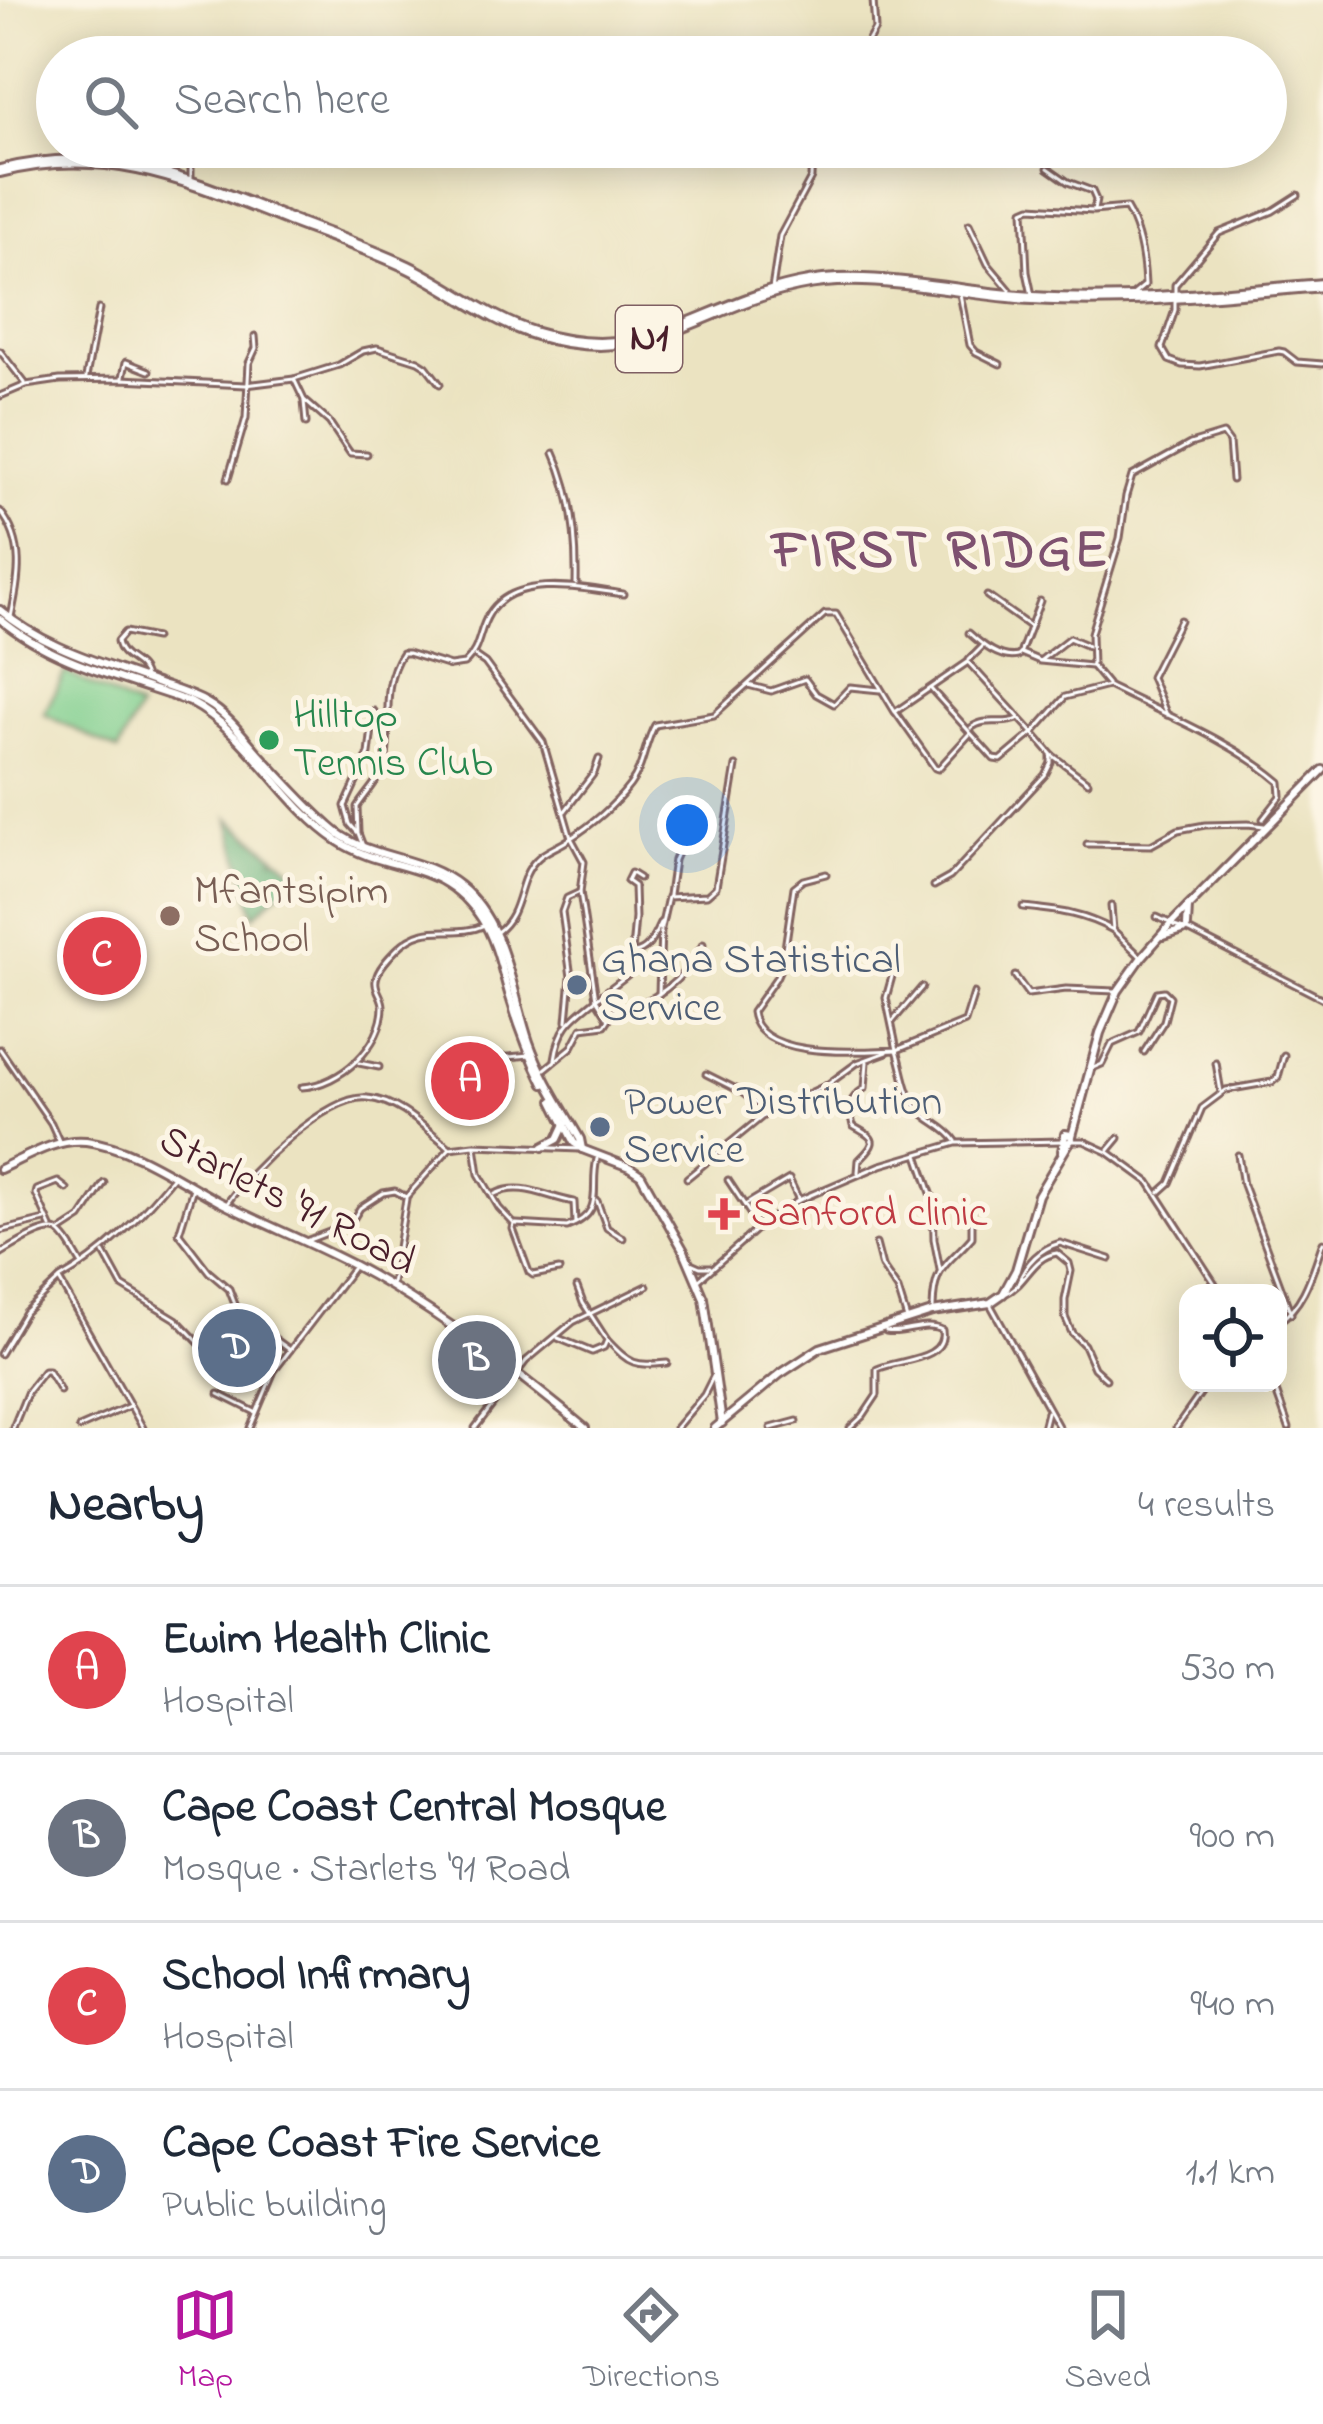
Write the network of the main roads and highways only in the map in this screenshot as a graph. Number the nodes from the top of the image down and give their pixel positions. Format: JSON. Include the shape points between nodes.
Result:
{"nodes":[{"id":1,"x":36,"y":165,"type":"edge"},
{"id":2,"x":142,"y":168,"type":"edge"},
{"id":3,"x":0,"y":171,"type":"edge"},
{"id":4,"x":1323,"y":286,"type":"edge"}],
"edges":[{"from":1,"to":3,"type":"highway","number":"N1"},
{"from":2,"to":4,"type":"highway","number":"N1","via":[[406,266],[499,319],[561,340],[644,340],[772,291],[839,280],[1032,298]]}]}
